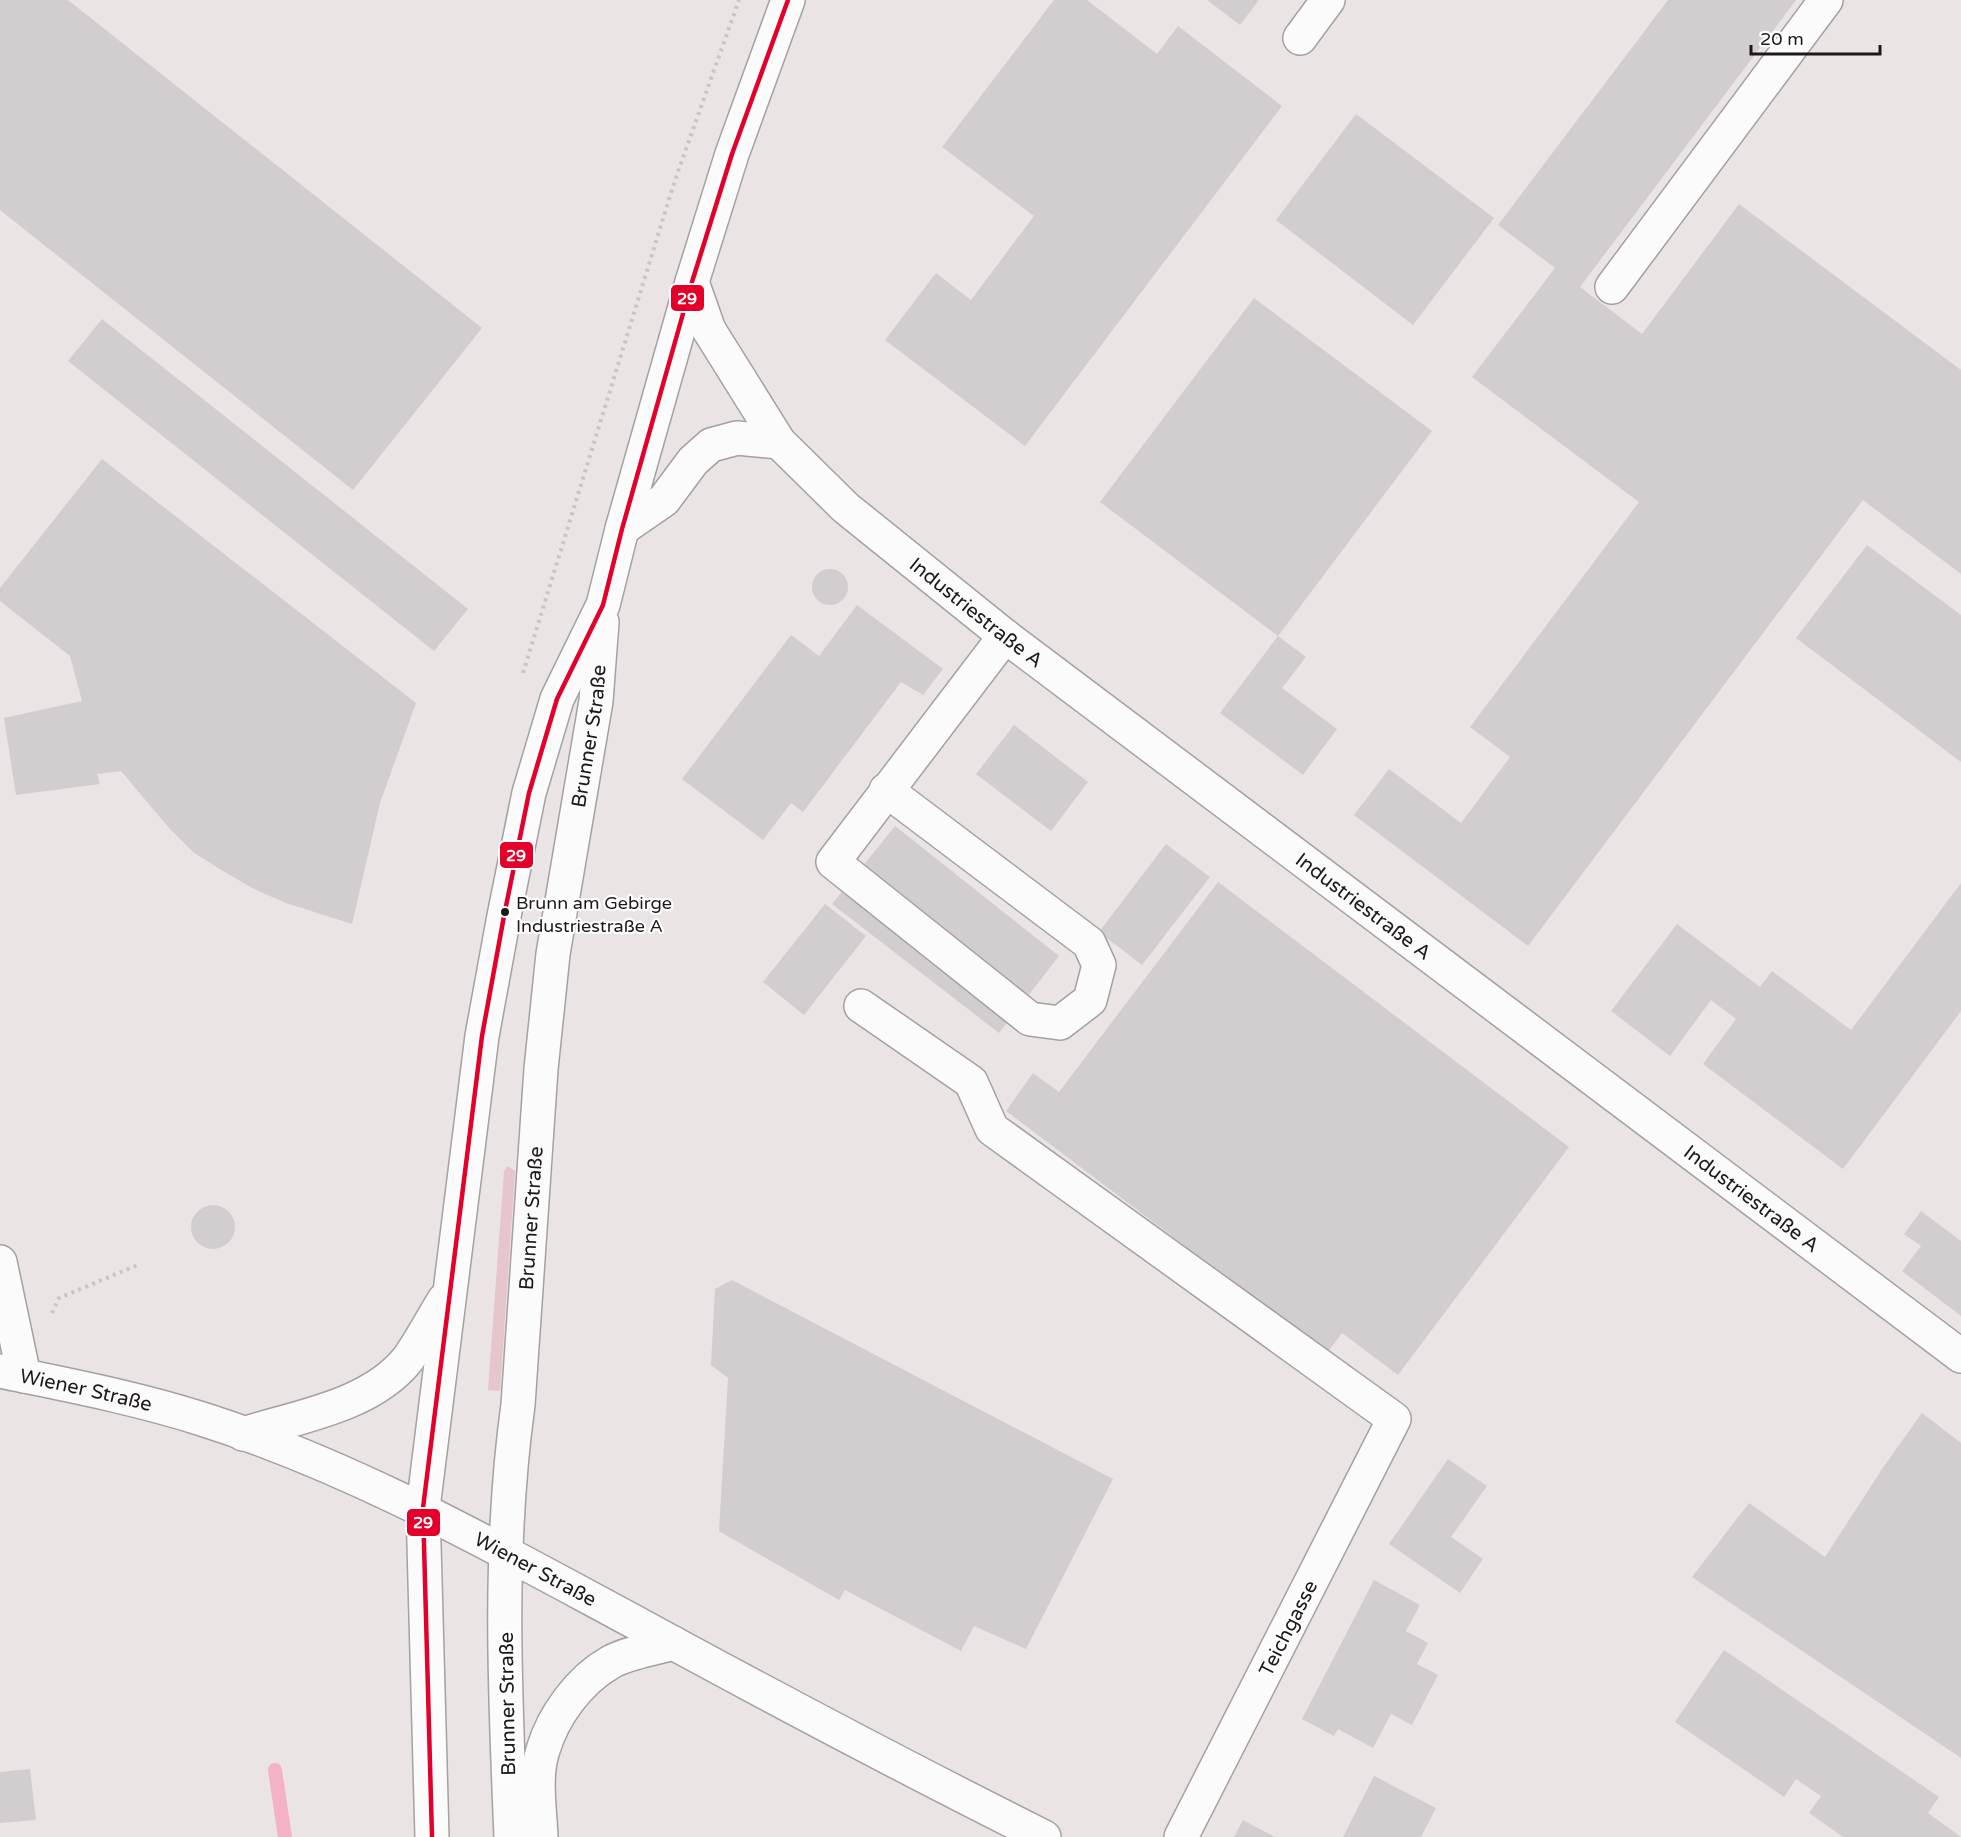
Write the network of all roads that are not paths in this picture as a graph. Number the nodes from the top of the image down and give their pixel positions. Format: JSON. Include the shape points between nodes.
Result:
{"nodes":[{"id":1,"x":1328,"y":0,"type":"edge"},
{"id":2,"x":1827,"y":0,"type":"edge"},
{"id":3,"x":788,"y":2,"type":"edge"},
{"id":4,"x":1300,"y":38,"type":"dead end"},
{"id":5,"x":692,"y":282,"type":"junction"},
{"id":6,"x":1612,"y":287,"type":"dead end"},
{"id":7,"x":779,"y":442,"type":"junction"},
{"id":8,"x":622,"y":529,"type":"junction"},
{"id":9,"x":603,"y":605,"type":"junction"},
{"id":10,"x":1005,"y":636,"type":"junction"},
{"id":11,"x":886,"y":790,"type":"junction"},
{"id":12,"x":861,"y":1006,"type":"dead end"},
{"id":13,"x":0,"y":1262,"type":"edge"},
{"id":14,"x":449,"y":1291,"type":"junction"},
{"id":15,"x":1961,"y":1356,"type":"edge"},
{"id":16,"x":12,"y":1373,"type":"edge"},
{"id":17,"x":243,"y":1434,"type":"junction"},
{"id":18,"x":423,"y":1508,"type":"junction"},
{"id":19,"x":507,"y":1554,"type":"junction"},
{"id":20,"x":673,"y":1643,"type":"junction"},
{"id":21,"x":432,"y":1837,"type":"edge"},
{"id":22,"x":511,"y":1837,"type":"edge"},
{"id":23,"x":541,"y":1837,"type":"edge"},
{"id":24,"x":1044,"y":1837,"type":"edge"},
{"id":25,"x":1181,"y":1837,"type":"edge"}],
"edges":[{"from":1,"to":4,"type":"main road"},
{"from":2,"to":6,"type":"main road"},
{"from":3,"to":5,"type":"main road","via":[[732,154]]},
{"from":5,"to":7,"type":"main road","name":"Industriestraße A","via":[[709,330]]},
{"from":5,"to":8,"type":"main road"},
{"from":7,"to":8,"type":"main road","via":[[737,438],[711,445],[693,461],[664,500]]},
{"from":7,"to":10,"type":"main road","name":"Industriestraße A","via":[[846,508]]},
{"from":8,"to":9,"type":"main road"},
{"from":9,"to":14,"type":"main road","via":[[557,699],[529,793],[482,1036]]},
{"from":9,"to":19,"type":"main road","name":"Brunner Straße","via":[[596,700],[553,954],[541,1069],[518,1406],[510,1461]]},
{"from":10,"to":11,"type":"main road"},
{"from":10,"to":15,"type":"main road","name":"Industriestraße A"},
{"from":11,"to":11,"type":"main road","via":[[1089,943],[1099,966],[1090,1000],[1060,1023],[1030,1019],[832,862]]},
{"from":12,"to":25,"type":"main road","name":"Teichgasse","via":[[971,1082],[992,1130],[1394,1419]]},
{"from":13,"to":16,"type":"main road"},
{"from":14,"to":17,"type":"main road","via":[[408,1358],[390,1378],[354,1398]]},
{"from":14,"to":18,"type":"main road"},
{"from":16,"to":17,"type":"main road","name":"Wiener Straße","via":[[124,1397]]},
{"from":17,"to":18,"type":"main road","name":"Wiener Straße"},
{"from":18,"to":19,"type":"main road","name":"Wiener Straße"},
{"from":18,"to":21,"type":"main road"},
{"from":19,"to":20,"type":"main road","name":"Wiener Straße"},
{"from":19,"to":22,"type":"main road","name":"Brunner Straße","via":[[504,1661]]},
{"from":20,"to":23,"type":"main road","via":[[612,1661],[568,1701],[542,1752],[538,1788]]},
{"from":20,"to":24,"type":"main road","name":"Wiener Straße"}]}
